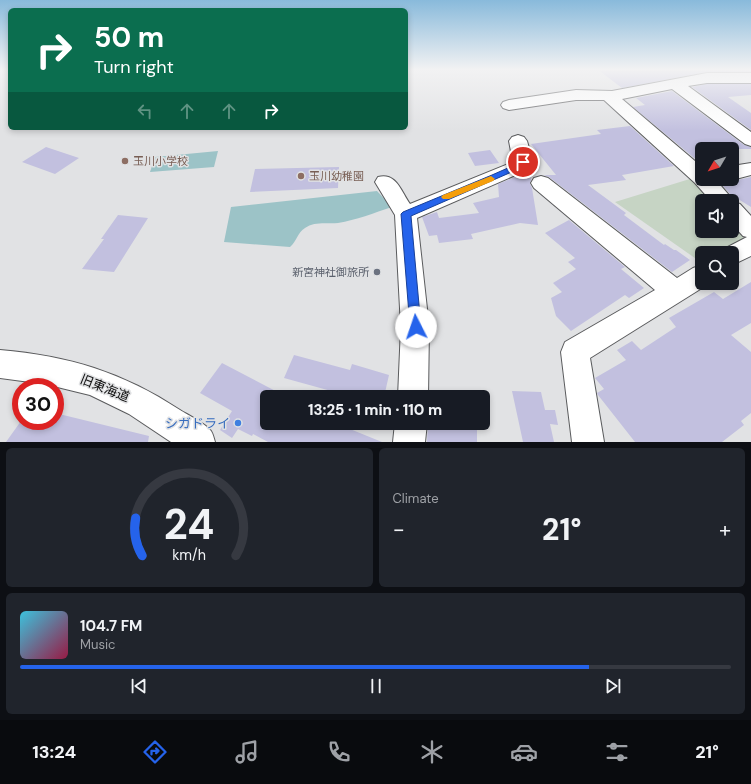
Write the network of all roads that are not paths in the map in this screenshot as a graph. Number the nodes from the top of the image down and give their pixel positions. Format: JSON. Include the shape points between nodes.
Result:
{"nodes":[{"id":1,"x":645,"y":90,"type":"edge"},
{"id":2,"x":683,"y":90,"type":"edge"},
{"id":3,"x":616,"y":95,"type":"dead end"},
{"id":4,"x":509,"y":105,"type":"dead end"},
{"id":5,"x":751,"y":140,"type":"edge"},
{"id":6,"x":518,"y":141,"type":"dead end"},
{"id":7,"x":751,"y":169,"type":"edge"},
{"id":8,"x":695,"y":171,"type":"edge"},
{"id":9,"x":739,"y":172,"type":"edge"},
{"id":10,"x":385,"y":182,"type":"dead end"},
{"id":11,"x":541,"y":183,"type":"dead end"},
{"id":12,"x":710,"y":186,"type":"edge"},
{"id":13,"x":717,"y":194,"type":"edge"},
{"id":14,"x":406,"y":214,"type":"junction"},
{"id":15,"x":739,"y":217,"type":"edge"},
{"id":16,"x":751,"y":230,"type":"edge"},
{"id":17,"x":751,"y":245,"type":"edge"},
{"id":18,"x":739,"y":252,"type":"edge"},
{"id":19,"x":695,"y":279,"type":"edge"},
{"id":20,"x":675,"y":291,"type":"junction"},
{"id":21,"x":0,"y":364,"type":"edge"},
{"id":22,"x":414,"y":390,"type":"edge"},
{"id":23,"x":410,"y":430,"type":"edge"},
{"id":24,"x":199,"y":442,"type":"edge"},
{"id":25,"x":409,"y":442,"type":"edge"},
{"id":26,"x":588,"y":442,"type":"edge"}],
"edges":[{"from":1,"to":3,"type":"street"},
{"from":2,"to":5,"type":"street"},
{"from":4,"to":8,"type":"street","via":[[576,95],[608,95]]},
{"from":6,"to":14,"type":"street","via":[[523,162],[520,166]]},
{"from":7,"to":9,"type":"street"},
{"from":10,"to":14,"type":"street"},
{"from":11,"to":20,"type":"street"},
{"from":12,"to":13,"type":"street"},
{"from":14,"to":22,"type":"street","via":[[416,327]]},
{"from":15,"to":16,"type":"street"},
{"from":17,"to":18,"type":"street"},
{"from":19,"to":20,"type":"street"},
{"from":20,"to":26,"type":"street","via":[[575,352]]},
{"from":21,"to":24,"type":"street","name":"旧東海道","via":[[42,368],[118,391],[157,413]]},
{"from":23,"to":25,"type":"street"}]}
